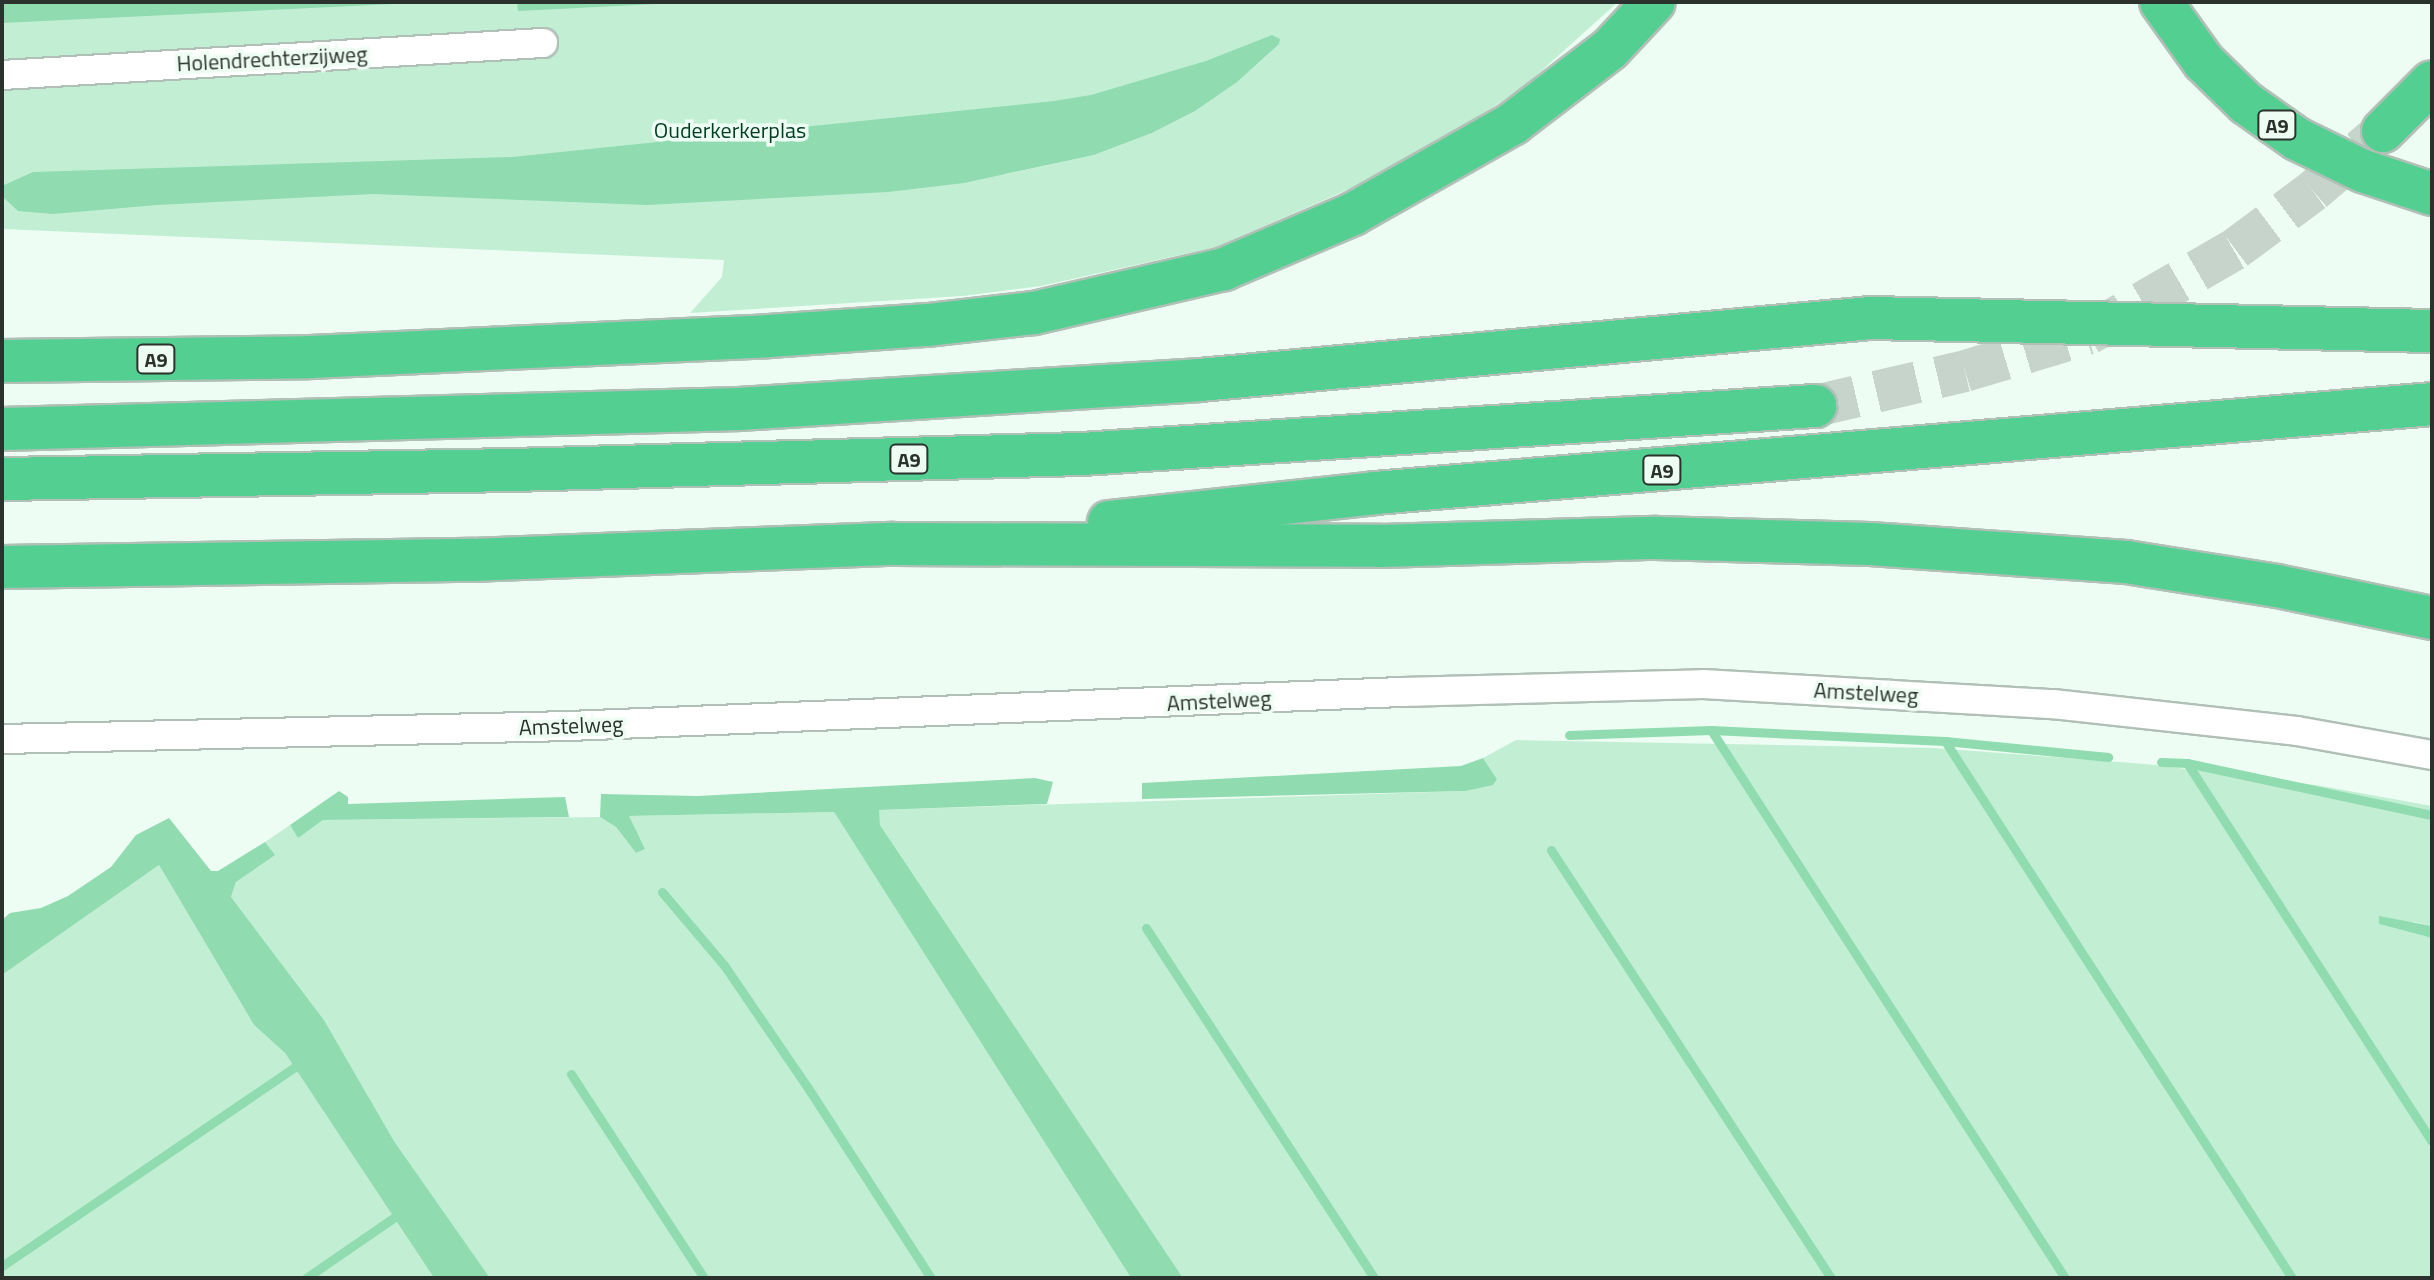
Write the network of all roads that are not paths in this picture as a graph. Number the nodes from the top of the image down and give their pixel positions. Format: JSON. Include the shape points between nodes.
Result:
{"nodes":[{"id":1,"x":1654,"y":2,"type":"edge"},
{"id":2,"x":2161,"y":2,"type":"edge"},
{"id":3,"x":543,"y":43,"type":"dead end"},
{"id":4,"x":2,"y":75,"type":"edge"},
{"id":5,"x":2432,"y":82,"type":"edge"},
{"id":6,"x":2383,"y":131,"type":"tunnel mouth"},
{"id":7,"x":2432,"y":194,"type":"edge"},
{"id":8,"x":2432,"y":317,"type":"edge"},
{"id":9,"x":2412,"y":329,"type":"edge"},
{"id":10,"x":2,"y":361,"type":"edge"},
{"id":11,"x":2432,"y":404,"type":"edge"},
{"id":12,"x":1815,"y":406,"type":"tunnel mouth"},
{"id":13,"x":2,"y":429,"type":"edge"},
{"id":14,"x":2,"y":479,"type":"edge"},
{"id":15,"x":893,"y":544,"type":"junction"},
{"id":16,"x":2,"y":567,"type":"edge"},
{"id":17,"x":2432,"y":618,"type":"edge"},
{"id":18,"x":2,"y":739,"type":"edge"},
{"id":19,"x":2432,"y":755,"type":"edge"}],
"edges":[{"from":1,"to":10,"type":"highway","number":"A9","via":[[1610,49],[1512,124],[1353,214],[1224,269],[1034,313],[737,338],[310,357]]},
{"from":2,"to":7,"type":"highway","number":"A9","via":[[2204,62],[2246,103],[2297,139],[2363,171]]},
{"from":3,"to":4,"type":"street","name":"Holendrechterzijweg"},
{"from":5,"to":6,"type":"highway"},
{"from":8,"to":9,"type":"highway"},
{"from":9,"to":13,"type":"highway","via":[[1871,318],[1200,380],[754,408]]},
{"from":11,"to":15,"type":"highway","number":"A9","via":[[1375,493]]},
{"from":12,"to":14,"type":"highway","number":"A9","via":[[1082,454]]},
{"from":15,"to":16,"type":"highway","number":"A9","via":[[471,560]]},
{"from":15,"to":17,"type":"highway","number":"A9","via":[[1381,546],[1656,538],[1870,544],[2126,562]]},
{"from":18,"to":19,"type":"street","name":"Amstelweg","via":[[569,726],[1703,684],[2053,704],[2297,731]]}]}
